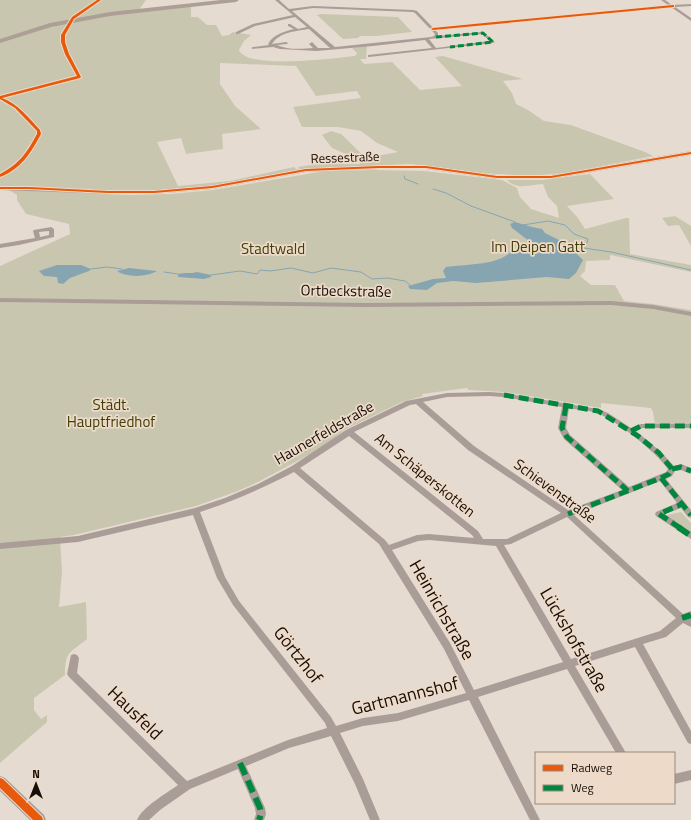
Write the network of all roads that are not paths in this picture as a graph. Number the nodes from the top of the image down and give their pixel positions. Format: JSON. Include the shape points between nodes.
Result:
{"nodes":[{"id":1,"x":236,"y":0,"type":"edge"},
{"id":2,"x":277,"y":0,"type":"edge"},
{"id":3,"x":663,"y":0,"type":"edge"},
{"id":4,"x":691,"y":5,"type":"edge"},
{"id":5,"x":673,"y":6,"type":"junction"},
{"id":6,"x":288,"y":10,"type":"junction"},
{"id":7,"x":294,"y":16,"type":"junction"},
{"id":8,"x":691,"y":20,"type":"edge"},
{"id":9,"x":289,"y":25,"type":"dead end"},
{"id":10,"x":309,"y":28,"type":"junction"},
{"id":11,"x":296,"y":30,"type":"junction"},
{"id":12,"x":237,"y":33,"type":"dead end"},
{"id":13,"x":302,"y":36,"type":"dead end"},
{"id":14,"x":456,"y":36,"type":"junction"},
{"id":15,"x":436,"y":37,"type":"junction"},
{"id":16,"x":426,"y":38,"type":"junction"},
{"id":17,"x":0,"y":41,"type":"edge"},
{"id":18,"x":286,"y":43,"type":"dead end"},
{"id":19,"x":312,"y":43,"type":"dead end"},
{"id":20,"x":386,"y":43,"type":"junction"},
{"id":21,"x":466,"y":45,"type":"junction"},
{"id":22,"x":271,"y":46,"type":"junction"},
{"id":23,"x":253,"y":48,"type":"dead end"},
{"id":24,"x":333,"y":48,"type":"junction"},
{"id":25,"x":435,"y":49,"type":"junction"},
{"id":26,"x":317,"y":50,"type":"junction"},
{"id":27,"x":394,"y":53,"type":"junction"},
{"id":28,"x":370,"y":56,"type":"dead end"},
{"id":29,"x":691,"y":153,"type":"edge"},
{"id":30,"x":0,"y":188,"type":"edge"},
{"id":31,"x":38,"y":239,"type":"dead end"},
{"id":32,"x":0,"y":246,"type":"edge"},
{"id":33,"x":0,"y":300,"type":"edge"},
{"id":34,"x":691,"y":314,"type":"edge"},
{"id":35,"x":417,"y":401,"type":"junction"},
{"id":36,"x":566,"y":406,"type":"junction"},
{"id":37,"x":691,"y":426,"type":"edge"},
{"id":38,"x":631,"y":431,"type":"junction"},
{"id":39,"x":349,"y":432,"type":"junction"},
{"id":40,"x":295,"y":468,"type":"junction"},
{"id":41,"x":672,"y":469,"type":"junction"},
{"id":42,"x":691,"y":471,"type":"edge"},
{"id":43,"x":661,"y":478,"type":"junction"},
{"id":44,"x":628,"y":491,"type":"junction"},
{"id":45,"x":682,"y":504,"type":"junction"},
{"id":46,"x":196,"y":511,"type":"junction"},
{"id":47,"x":568,"y":514,"type":"junction"},
{"id":48,"x":691,"y":515,"type":"edge"},
{"id":49,"x":691,"y":536,"type":"edge"},
{"id":50,"x":481,"y":542,"type":"junction"},
{"id":51,"x":499,"y":543,"type":"junction"},
{"id":52,"x":0,"y":546,"type":"edge"},
{"id":53,"x":387,"y":549,"type":"junction"},
{"id":54,"x":686,"y":617,"type":"edge"},
{"id":55,"x":691,"y":624,"type":"edge"},
{"id":56,"x":637,"y":642,"type":"junction"},
{"id":57,"x":74,"y":658,"type":"dead end"},
{"id":58,"x":570,"y":663,"type":"junction"},
{"id":59,"x":472,"y":695,"type":"junction"},
{"id":60,"x":334,"y":731,"type":"junction"},
{"id":61,"x":691,"y":740,"type":"edge"},
{"id":62,"x":620,"y":752,"type":"edge"},
{"id":63,"x":240,"y":762,"type":"junction"},
{"id":64,"x":691,"y":775,"type":"edge"},
{"id":65,"x":675,"y":779,"type":"edge"},
{"id":66,"x":0,"y":782,"type":"edge"},
{"id":67,"x":186,"y":786,"type":"junction"},
{"id":68,"x":39,"y":820,"type":"edge"},
{"id":69,"x":142,"y":820,"type":"edge"},
{"id":70,"x":259,"y":820,"type":"edge"},
{"id":71,"x":375,"y":820,"type":"edge"},
{"id":72,"x":535,"y":820,"type":"edge"}],
"edges":[{"from":1,"to":17,"type":"main road","via":[[110,14],[50,25]]},
{"from":2,"to":6,"type":"street"},
{"from":3,"to":5,"type":"street"},
{"from":4,"to":5,"type":"street"},
{"from":5,"to":8,"type":"street"},
{"from":6,"to":7,"type":"street"},
{"from":6,"to":15,"type":"street","via":[[313,7],[412,11],[433,29]]},
{"from":7,"to":10,"type":"street"},
{"from":7,"to":12,"type":"street","via":[[254,25]]},
{"from":9,"to":11,"type":"street"},
{"from":10,"to":11,"type":"street"},
{"from":10,"to":24,"type":"street"},
{"from":11,"to":13,"type":"street"},
{"from":11,"to":22,"type":"street","via":[[274,38],[270,42]]},
{"from":14,"to":15,"type":"street"},
{"from":14,"to":21,"type":"street"},
{"from":14,"to":21,"type":"street","via":[[483,33],[493,42]]},
{"from":15,"to":16,"type":"street"},
{"from":16,"to":20,"type":"street"},
{"from":16,"to":25,"type":"street"},
{"from":18,"to":22,"type":"street"},
{"from":19,"to":26,"type":"street"},
{"from":20,"to":24,"type":"street"},
{"from":20,"to":27,"type":"street"},
{"from":21,"to":25,"type":"street"},
{"from":22,"to":23,"type":"street"},
{"from":22,"to":26,"type":"street","via":[[289,50]]},
{"from":24,"to":26,"type":"street"},
{"from":25,"to":27,"type":"street"},
{"from":27,"to":28,"type":"street"},
{"from":29,"to":30,"type":"main road","name":"Ressestraße","via":[[551,177],[497,177],[426,168],[379,166],[312,169],[212,187],[154,192]]},
{"from":31,"to":32,"type":"street"},
{"from":33,"to":34,"type":"street","name":"Ortbeckstraße","via":[[367,305],[611,303]]},
{"from":35,"to":36,"type":"street","name":"Haunerfeldstraße","via":[[448,395],[489,394]]},
{"from":35,"to":39,"type":"street","name":"Haunerfeldstraße"},
{"from":35,"to":47,"type":"street","name":"Schievenstraße","via":[[471,448]]},
{"from":36,"to":38,"type":"street","name":"Haunerfeldstraße","via":[[598,411]]},
{"from":36,"to":44,"type":"street","via":[[562,428],[567,437]]},
{"from":37,"to":38,"type":"street","via":[[641,426]]},
{"from":38,"to":41,"type":"street","name":"Haunerfeldstraße","via":[[667,461]]},
{"from":39,"to":40,"type":"street","name":"Haunerfeldstraße"},
{"from":39,"to":50,"type":"street","name":"Am Schäperskotten","via":[[475,533]]},
{"from":40,"to":46,"type":"street","name":"Haunerfeldstraße","via":[[255,489]]},
{"from":40,"to":53,"type":"street","name":"Heinrichstraße"},
{"from":41,"to":42,"type":"street","via":[[681,467]]},
{"from":41,"to":43,"type":"street"},
{"from":43,"to":44,"type":"street"},
{"from":43,"to":45,"type":"street"},
{"from":44,"to":47,"type":"street"},
{"from":45,"to":48,"type":"street"},
{"from":45,"to":49,"type":"street","via":[[660,514]]},
{"from":46,"to":52,"type":"street","name":"Haunerfeldstraße","via":[[78,540]]},
{"from":46,"to":60,"type":"street","name":"Görtzhof","via":[[221,578],[236,603]]},
{"from":47,"to":51,"type":"street","via":[[508,542]]},
{"from":47,"to":54,"type":"street","name":"Schievenstraße"},
{"from":50,"to":51,"type":"street"},
{"from":50,"to":53,"type":"street","via":[[429,537],[417,538]]},
{"from":51,"to":58,"type":"street","name":"Lückshofstraße"},
{"from":53,"to":59,"type":"street","name":"Heinrichstraße","via":[[447,646]]},
{"from":54,"to":55,"type":"street","name":"Schievenstraße"},
{"from":54,"to":56,"type":"street","name":"Gartmannshof","via":[[662,634]]},
{"from":56,"to":58,"type":"street","name":"Gartmannshof"},
{"from":56,"to":61,"type":"street"},
{"from":57,"to":67,"type":"street","name":"Hausfeld","via":[[72,674]]},
{"from":58,"to":59,"type":"street","name":"Gartmannshof"},
{"from":58,"to":62,"type":"street","name":"Lückshofstraße"},
{"from":59,"to":60,"type":"street","name":"Gartmannshof"},
{"from":59,"to":72,"type":"street","name":"Heinrichstraße"},
{"from":60,"to":63,"type":"street","name":"Gartmannshof","via":[[288,744]]},
{"from":60,"to":71,"type":"street","name":"Görtzhof"},
{"from":63,"to":67,"type":"street","name":"Gartmannshof"},
{"from":63,"to":70,"type":"street","via":[[262,814]]},
{"from":64,"to":65,"type":"street"},
{"from":66,"to":68,"type":"main road"},
{"from":67,"to":69,"type":"street","name":"Gartmannshof","via":[[156,806]]}]}
